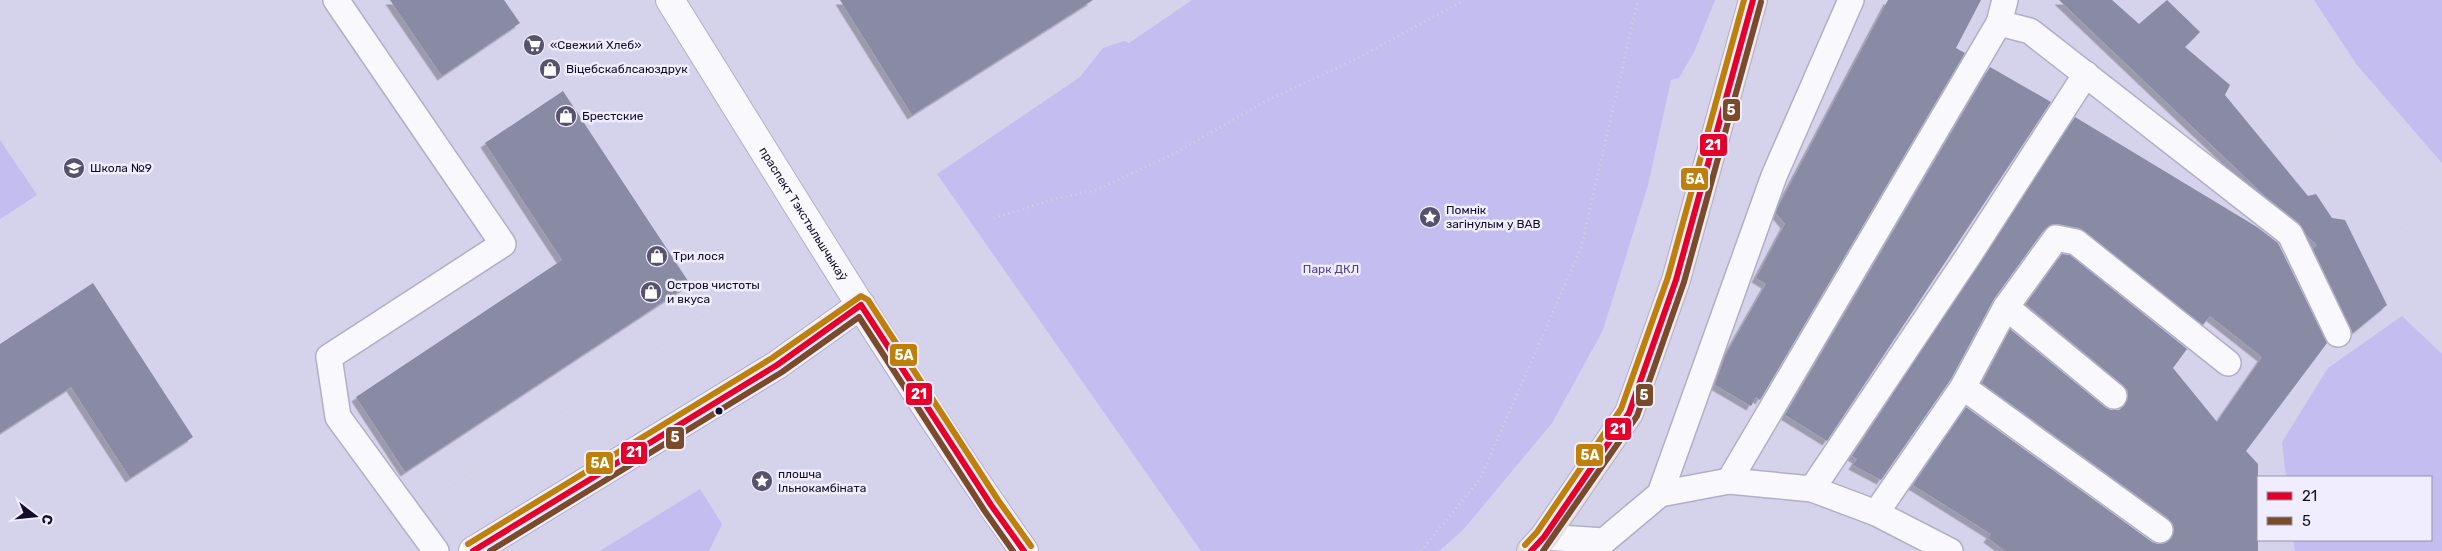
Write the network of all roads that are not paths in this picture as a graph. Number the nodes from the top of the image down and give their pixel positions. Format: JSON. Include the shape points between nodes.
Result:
{"nodes":[{"id":1,"x":336,"y":0,"type":"edge"},
{"id":2,"x":670,"y":0,"type":"edge"},
{"id":3,"x":1753,"y":0,"type":"edge"},
{"id":4,"x":1851,"y":0,"type":"edge"},
{"id":5,"x":2002,"y":12,"type":"edge"},
{"id":6,"x":2086,"y":74,"type":"junction"},
{"id":7,"x":861,"y":305,"type":"junction"},
{"id":8,"x":2006,"y":307,"type":"junction"},
{"id":9,"x":2338,"y":334,"type":"dead end"},
{"id":10,"x":2228,"y":363,"type":"dead end"},
{"id":11,"x":1963,"y":386,"type":"junction"},
{"id":12,"x":2114,"y":396,"type":"dead end"},
{"id":13,"x":1729,"y":480,"type":"junction"},
{"id":14,"x":1812,"y":488,"type":"junction"},
{"id":15,"x":1660,"y":494,"type":"junction"},
{"id":16,"x":1876,"y":513,"type":"junction"},
{"id":17,"x":2160,"y":530,"type":"dead end"},
{"id":18,"x":1537,"y":544,"type":"edge"},
{"id":19,"x":436,"y":551,"type":"edge"},
{"id":20,"x":473,"y":551,"type":"edge"},
{"id":21,"x":1024,"y":551,"type":"edge"},
{"id":22,"x":1950,"y":551,"type":"edge"}],
"edges":[{"from":1,"to":19,"type":"lane","via":[[503,244],[329,357],[338,417]]},
{"from":2,"to":7,"type":"street","name":"праспект Тэкстыльшчыкаў"},
{"from":3,"to":18,"type":"main road","via":[[1676,280],[1629,413]]},
{"from":4,"to":15,"type":"lane","via":[[1774,176]]},
{"from":5,"to":6,"type":"lane"},
{"from":5,"to":13,"type":"lane"},
{"from":6,"to":9,"type":"lane","via":[[2290,234]]},
{"from":6,"to":14,"type":"lane","via":[[1970,256]]},
{"from":7,"to":20,"type":"street","via":[[778,365]]},
{"from":7,"to":21,"type":"street","name":"праспект Тэкстыльшчыкаў"},
{"from":8,"to":10,"type":"lane","via":[[2056,238],[2076,242]]},
{"from":8,"to":11,"type":"lane"},
{"from":8,"to":12,"type":"lane"},
{"from":11,"to":16,"type":"lane"},
{"from":11,"to":17,"type":"lane"},
{"from":13,"to":14,"type":"lane"},
{"from":13,"to":15,"type":"lane"},
{"from":14,"to":16,"type":"lane"},
{"from":15,"to":18,"type":"lane","via":[[1604,541]]},
{"from":16,"to":22,"type":"lane"}]}
